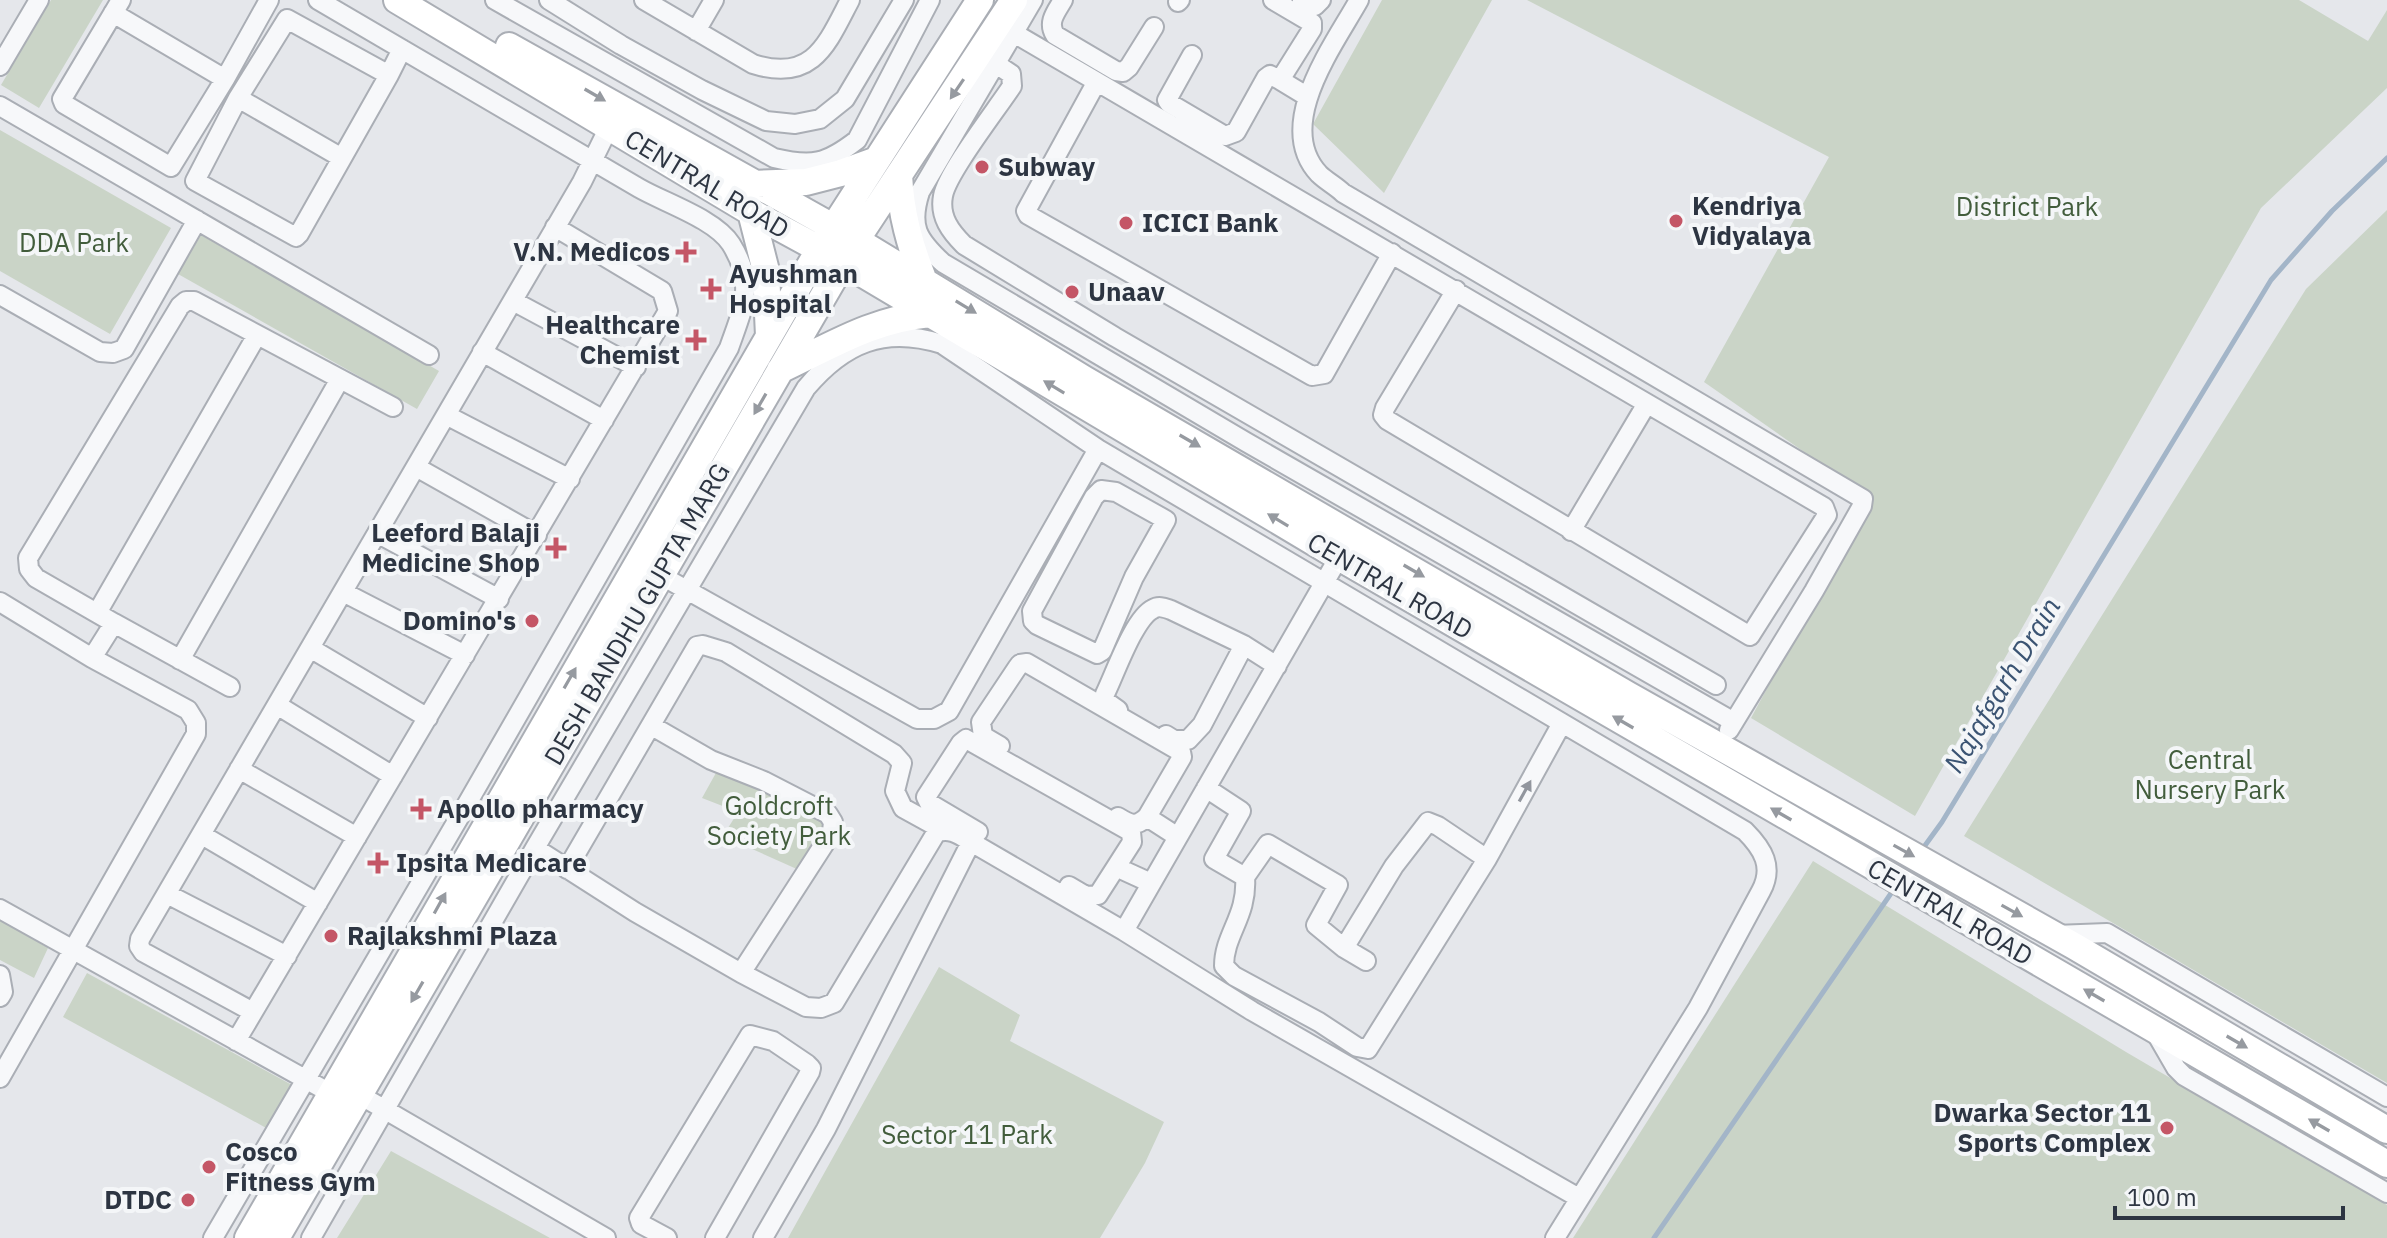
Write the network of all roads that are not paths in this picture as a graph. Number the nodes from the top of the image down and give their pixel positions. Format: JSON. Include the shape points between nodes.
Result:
{"nodes":[{"id":1,"x":39,"y":0,"type":"edge"},
{"id":2,"x":318,"y":0,"type":"edge"},
{"id":3,"x":397,"y":0,"type":"edge"},
{"id":4,"x":430,"y":0,"type":"edge"},
{"id":5,"x":495,"y":0,"type":"edge"},
{"id":6,"x":549,"y":0,"type":"edge"},
{"id":7,"x":644,"y":0,"type":"edge"},
{"id":8,"x":714,"y":0,"type":"edge"},
{"id":9,"x":850,"y":0,"type":"edge"},
{"id":10,"x":904,"y":0,"type":"edge"},
{"id":11,"x":930,"y":0,"type":"edge"},
{"id":12,"x":980,"y":0,"type":"edge"},
{"id":13,"x":1014,"y":0,"type":"edge"},
{"id":14,"x":1033,"y":0,"type":"edge"},
{"id":15,"x":1063,"y":0,"type":"edge"},
{"id":16,"x":1273,"y":0,"type":"edge"},
{"id":17,"x":1302,"y":0,"type":"edge"},
{"id":18,"x":1321,"y":0,"type":"edge"},
{"id":19,"x":1359,"y":0,"type":"edge"},
{"id":20,"x":267,"y":1,"type":"edge"},
{"id":21,"x":117,"y":6,"type":"edge"},
{"id":22,"x":1154,"y":27,"type":"dead end"},
{"id":23,"x":1007,"y":29,"type":"junction"},
{"id":24,"x":696,"y":31,"type":"junction"},
{"id":25,"x":621,"y":45,"type":"junction"},
{"id":26,"x":402,"y":49,"type":"junction"},
{"id":27,"x":1192,"y":55,"type":"dead end"},
{"id":28,"x":989,"y":59,"type":"junction"},
{"id":29,"x":610,"y":65,"type":"junction"},
{"id":30,"x":0,"y":66,"type":"edge"},
{"id":31,"x":389,"y":75,"type":"junction"},
{"id":32,"x":225,"y":79,"type":"junction"},
{"id":33,"x":1280,"y":80,"type":"junction"},
{"id":34,"x":1096,"y":83,"type":"junction"},
{"id":35,"x":1308,"y":97,"type":"junction"},
{"id":36,"x":238,"y":98,"type":"junction"},
{"id":37,"x":0,"y":106,"type":"edge"},
{"id":38,"x":609,"y":127,"type":"junction"},
{"id":39,"x":342,"y":158,"type":"junction"},
{"id":40,"x":663,"y":159,"type":"junction"},
{"id":41,"x":877,"y":160,"type":"junction"},
{"id":42,"x":594,"y":161,"type":"junction"},
{"id":43,"x":171,"y":167,"type":"junction"},
{"id":44,"x":899,"y":175,"type":"junction"},
{"id":45,"x":195,"y":181,"type":"junction"},
{"id":46,"x":752,"y":184,"type":"junction"},
{"id":47,"x":643,"y":190,"type":"junction"},
{"id":48,"x":155,"y":196,"type":"junction"},
{"id":49,"x":751,"y":212,"type":"junction"},
{"id":50,"x":188,"y":215,"type":"junction"},
{"id":51,"x":555,"y":227,"type":"junction"},
{"id":52,"x":844,"y":243,"type":"junction"},
{"id":53,"x":819,"y":250,"type":"junction"},
{"id":54,"x":1392,"y":253,"type":"junction"},
{"id":55,"x":924,"y":281,"type":"junction"},
{"id":56,"x":1456,"y":290,"type":"junction"},
{"id":57,"x":0,"y":295,"type":"edge"},
{"id":58,"x":513,"y":301,"type":"junction"},
{"id":59,"x":930,"y":314,"type":"junction"},
{"id":60,"x":257,"y":335,"type":"junction"},
{"id":61,"x":769,"y":336,"type":"junction"},
{"id":62,"x":482,"y":352,"type":"junction"},
{"id":63,"x":113,"y":353,"type":"junction"},
{"id":64,"x":429,"y":355,"type":"dead end"},
{"id":65,"x":636,"y":367,"type":"junction"},
{"id":66,"x":780,"y":370,"type":"junction"},
{"id":67,"x":139,"y":374,"type":"junction"},
{"id":68,"x":340,"y":379,"type":"junction"},
{"id":69,"x":1646,"y":405,"type":"junction"},
{"id":70,"x":393,"y":407,"type":"dead end"},
{"id":71,"x":446,"y":415,"type":"junction"},
{"id":72,"x":604,"y":420,"type":"junction"},
{"id":73,"x":1098,"y":449,"type":"junction"},
{"id":74,"x":1320,"y":455,"type":"junction"},
{"id":75,"x":416,"y":467,"type":"junction"},
{"id":76,"x":1308,"y":477,"type":"junction"},
{"id":77,"x":570,"y":479,"type":"junction"},
{"id":78,"x":1180,"y":496,"type":"junction"},
{"id":79,"x":1166,"y":520,"type":"junction"},
{"id":80,"x":1571,"y":531,"type":"junction"},
{"id":81,"x":377,"y":533,"type":"junction"},
{"id":82,"x":537,"y":535,"type":"junction"},
{"id":83,"x":1339,"y":557,"type":"junction"},
{"id":84,"x":660,"y":575,"type":"junction"},
{"id":85,"x":1324,"y":581,"type":"junction"},
{"id":86,"x":690,"y":590,"type":"junction"},
{"id":87,"x":343,"y":592,"type":"junction"},
{"id":88,"x":499,"y":599,"type":"junction"},
{"id":89,"x":0,"y":602,"type":"edge"},
{"id":90,"x":1584,"y":609,"type":"junction"},
{"id":91,"x":97,"y":613,"type":"junction"},
{"id":92,"x":114,"y":623,"type":"junction"},
{"id":93,"x":1572,"y":629,"type":"junction"},
{"id":94,"x":1244,"y":645,"type":"junction"},
{"id":95,"x":310,"y":648,"type":"junction"},
{"id":96,"x":465,"y":655,"type":"junction"},
{"id":97,"x":92,"y":658,"type":"junction"},
{"id":98,"x":180,"y":660,"type":"junction"},
{"id":99,"x":1277,"y":666,"type":"junction"},
{"id":100,"x":1716,"y":685,"type":"dead end"},
{"id":101,"x":230,"y":687,"type":"dead end"},
{"id":102,"x":277,"y":705,"type":"junction"},
{"id":103,"x":428,"y":718,"type":"junction"},
{"id":104,"x":1734,"y":722,"type":"junction"},
{"id":105,"x":1562,"y":723,"type":"junction"},
{"id":106,"x":652,"y":726,"type":"junction"},
{"id":107,"x":1658,"y":742,"type":"junction"},
{"id":108,"x":1718,"y":747,"type":"junction"},
{"id":109,"x":1182,"y":757,"type":"junction"},
{"id":110,"x":1637,"y":767,"type":"junction"},
{"id":111,"x":239,"y":769,"type":"junction"},
{"id":112,"x":393,"y":776,"type":"junction"},
{"id":113,"x":1210,"y":782,"type":"junction"},
{"id":114,"x":1147,"y":817,"type":"junction"},
{"id":115,"x":943,"y":830,"type":"junction"},
{"id":116,"x":202,"y":835,"type":"junction"},
{"id":117,"x":357,"y":837,"type":"junction"},
{"id":118,"x":1178,"y":837,"type":"junction"},
{"id":119,"x":971,"y":842,"type":"junction"},
{"id":120,"x":535,"y":848,"type":"junction"},
{"id":121,"x":1487,"y":859,"type":"junction"},
{"id":122,"x":1116,"y":867,"type":"junction"},
{"id":123,"x":567,"y":869,"type":"junction"},
{"id":124,"x":1245,"y":877,"type":"junction"},
{"id":125,"x":1151,"y":883,"type":"junction"},
{"id":126,"x":167,"y":894,"type":"junction"},
{"id":127,"x":318,"y":903,"type":"junction"},
{"id":128,"x":0,"y":909,"type":"edge"},
{"id":129,"x":1124,"y":931,"type":"junction"},
{"id":130,"x":2055,"y":935,"type":"junction"},
{"id":131,"x":1344,"y":948,"type":"junction"},
{"id":132,"x":73,"y":950,"type":"junction"},
{"id":133,"x":287,"y":956,"type":"junction"},
{"id":134,"x":1366,"y":961,"type":"dead end"},
{"id":135,"x":741,"y":973,"type":"junction"},
{"id":136,"x":0,"y":975,"type":"edge"},
{"id":137,"x":0,"y":997,"type":"edge"},
{"id":138,"x":253,"y":1012,"type":"junction"},
{"id":139,"x":2153,"y":1029,"type":"junction"},
{"id":140,"x":236,"y":1041,"type":"junction"},
{"id":141,"x":0,"y":1078,"type":"edge"},
{"id":142,"x":305,"y":1080,"type":"junction"},
{"id":143,"x":332,"y":1094,"type":"junction"},
{"id":144,"x":358,"y":1094,"type":"junction"},
{"id":145,"x":2387,"y":1097,"type":"edge"},
{"id":146,"x":384,"y":1109,"type":"junction"},
{"id":147,"x":2387,"y":1130,"type":"edge"},
{"id":148,"x":2387,"y":1164,"type":"edge"},
{"id":149,"x":2387,"y":1193,"type":"edge"},
{"id":150,"x":1579,"y":1198,"type":"junction"},
{"id":151,"x":213,"y":1238,"type":"edge"},
{"id":152,"x":248,"y":1238,"type":"edge"},
{"id":153,"x":276,"y":1238,"type":"edge"},
{"id":154,"x":311,"y":1238,"type":"edge"},
{"id":155,"x":606,"y":1238,"type":"edge"},
{"id":156,"x":667,"y":1238,"type":"edge"},
{"id":157,"x":715,"y":1238,"type":"edge"},
{"id":158,"x":763,"y":1238,"type":"edge"},
{"id":159,"x":1555,"y":1238,"type":"edge"}],
"edges":[{"from":1,"to":30,"type":"street"},
{"from":2,"to":26,"type":"street"},
{"from":3,"to":38,"type":"main road","name":"CENTRAL ROAD"},
{"from":4,"to":46,"type":"main road","name":"CENTRAL ROAD","one_way":true},
{"from":5,"to":29,"type":"street"},
{"from":6,"to":25,"type":"street"},
{"from":7,"to":24,"type":"street"},
{"from":8,"to":24,"type":"street"},
{"from":9,"to":24,"type":"street","via":[[817,57],[788,68],[753,64]]},
{"from":10,"to":25,"type":"street","via":[[845,99],[820,119],[795,124],[766,121]]},
{"from":11,"to":29,"type":"street","via":[[857,140],[820,163],[774,158]]},
{"from":12,"to":41,"type":"main road","name":"DESH BANDHU GUPTA MARG"},
{"from":13,"to":23,"type":"main road","name":"DESH BANDHU GUPTA MARG"},
{"from":14,"to":23,"type":"street"},
{"from":15,"to":22,"type":"street","via":[[1051,20],[1055,35],[1116,71],[1129,67]]},
{"from":16,"to":33,"type":"street","via":[[1312,23]]},
{"from":17,"to":18,"type":"street","via":[[1315,6]]},
{"from":19,"to":35,"type":"street"},
{"from":20,"to":32,"type":"street"},
{"from":21,"to":32,"type":"street"},
{"from":21,"to":43,"type":"street","via":[[64,94],[64,104]]},
{"from":23,"to":28,"type":"main road","name":"DESH BANDHU GUPTA MARG"},
{"from":23,"to":34,"type":"street"},
{"from":25,"to":29,"type":"street"},
{"from":26,"to":31,"type":"street"},
{"from":26,"to":42,"type":"street"},
{"from":27,"to":33,"type":"street","via":[[1167,100],[1225,136],[1236,132],[1266,78]]},
{"from":28,"to":44,"type":"main road","name":"DESH BANDHU GUPTA MARG","one_way":true},
{"from":28,"to":74,"type":"street","via":[[1011,74],[1012,86],[942,197],[950,231],[964,245],[1102,330]]},
{"from":28,"to":76,"type":"street","via":[[920,192],[914,212],[924,246],[943,263]]},
{"from":31,"to":36,"type":"street","via":[[287,19]]},
{"from":31,"to":39,"type":"street"},
{"from":32,"to":43,"type":"street"},
{"from":33,"to":35,"type":"street"},
{"from":34,"to":54,"type":"street"},
{"from":34,"to":54,"type":"street","via":[[1027,205],[1028,215],[1312,376],[1324,374]]},
{"from":35,"to":104,"type":"street","via":[[1302,123],[1305,148],[1318,172],[1343,193],[1863,499]]},
{"from":36,"to":39,"type":"street"},
{"from":36,"to":45,"type":"street"},
{"from":37,"to":48,"type":"street"},
{"from":38,"to":40,"type":"main road","name":"CENTRAL ROAD"},
{"from":38,"to":42,"type":"street"},
{"from":39,"to":45,"type":"street","via":[[296,237]]},
{"from":40,"to":47,"type":"street"},
{"from":40,"to":49,"type":"main road","name":"CENTRAL ROAD"},
{"from":41,"to":46,"type":"main road","via":[[806,182]]},
{"from":41,"to":52,"type":"main road","name":"DESH BANDHU GUPTA MARG"},
{"from":42,"to":47,"type":"street"},
{"from":42,"to":51,"type":"street"},
{"from":43,"to":48,"type":"street"},
{"from":44,"to":52,"type":"main road","name":"DESH BANDHU GUPTA MARG"},
{"from":44,"to":55,"type":"main road","via":[[900,206]]},
{"from":45,"to":50,"type":"street"},
{"from":46,"to":52,"type":"main road","name":"CENTRAL ROAD"},
{"from":47,"to":142,"type":"street","via":[[709,224],[730,241],[743,268],[746,301],[729,348]]},
{"from":48,"to":50,"type":"street"},
{"from":49,"to":53,"type":"main road","name":"CENTRAL ROAD"},
{"from":49,"to":61,"type":"main road","via":[[766,271]]},
{"from":50,"to":63,"type":"street","via":[[124,349]]},
{"from":50,"to":64,"type":"street"},
{"from":51,"to":58,"type":"street"},
{"from":51,"to":65,"type":"street","via":[[662,291],[668,311]]},
{"from":52,"to":53,"type":"main road","name":"CENTRAL ROAD"},
{"from":52,"to":55,"type":"main road","name":"CENTRAL ROAD"},
{"from":52,"to":59,"type":"main road","name":"CENTRAL ROAD"},
{"from":52,"to":66,"type":"main road","name":"DESH BANDHU GUPTA MARG"},
{"from":53,"to":61,"type":"main road","name":"DESH BANDHU GUPTA MARG"},
{"from":54,"to":56,"type":"street"},
{"from":55,"to":108,"type":"main road","name":"CENTRAL ROAD","one_way":true},
{"from":56,"to":69,"type":"street"},
{"from":56,"to":80,"type":"street","via":[[1383,415]]},
{"from":57,"to":63,"type":"street","via":[[100,352]]},
{"from":58,"to":62,"type":"street"},
{"from":58,"to":65,"type":"street"},
{"from":59,"to":66,"type":"main road","via":[[870,326]]},
{"from":83,"to":59,"type":"main road","name":"CENTRAL ROAD","one_way":true},
{"from":60,"to":67,"type":"street","via":[[186,301]]},
{"from":60,"to":68,"type":"street"},
{"from":60,"to":91,"type":"street"},
{"from":143,"to":61,"type":"main road","name":"DESH BANDHU GUPTA MARG","one_way":true},
{"from":62,"to":71,"type":"street"},
{"from":62,"to":72,"type":"street"},
{"from":63,"to":67,"type":"street"},
{"from":65,"to":72,"type":"street"},
{"from":66,"to":84,"type":"main road","name":"DESH BANDHU GUPTA MARG","one_way":true},
{"from":67,"to":91,"type":"street","via":[[28,558],[36,578]]},
{"from":68,"to":70,"type":"street"},
{"from":68,"to":98,"type":"street"},
{"from":69,"to":80,"type":"street"},
{"from":69,"to":80,"type":"street","via":[[1824,507],[1827,515],[1750,636]]},
{"from":71,"to":75,"type":"street"},
{"from":71,"to":77,"type":"street"},
{"from":72,"to":77,"type":"street"},
{"from":73,"to":78,"type":"street"},
{"from":73,"to":86,"type":"street","via":[[942,344],[915,335],[888,336],[855,347],[826,365],[806,388]]},
{"from":73,"to":86,"type":"street","via":[[949,711],[934,719],[917,719]]},
{"from":74,"to":76,"type":"street"},
{"from":74,"to":90,"type":"street"},
{"from":75,"to":81,"type":"street"},
{"from":75,"to":82,"type":"street"},
{"from":76,"to":93,"type":"street"},
{"from":77,"to":82,"type":"street"},
{"from":78,"to":79,"type":"street"},
{"from":78,"to":85,"type":"street"},
{"from":79,"to":79,"type":"street","via":[[1116,492],[1101,490],[1032,611],[1033,621],[1092,654],[1102,651]]},
{"from":81,"to":87,"type":"street"},
{"from":81,"to":88,"type":"street"},
{"from":82,"to":88,"type":"street"},
{"from":83,"to":85,"type":"street"},
{"from":107,"to":83,"type":"main road","name":"CENTRAL ROAD","one_way":true},
{"from":84,"to":86,"type":"street"},
{"from":84,"to":144,"type":"main road","name":"DESH BANDHU GUPTA MARG","one_way":true},
{"from":85,"to":99,"type":"street"},
{"from":85,"to":105,"type":"street"},
{"from":86,"to":120,"type":"street"},
{"from":87,"to":95,"type":"street"},
{"from":87,"to":96,"type":"street"},
{"from":88,"to":96,"type":"street"},
{"from":89,"to":97,"type":"street"},
{"from":90,"to":93,"type":"street"},
{"from":90,"to":100,"type":"street"},
{"from":91,"to":92,"type":"street"},
{"from":92,"to":97,"type":"street"},
{"from":92,"to":98,"type":"street"},
{"from":93,"to":104,"type":"street"},
{"from":94,"to":94,"type":"street","via":[[1171,610],[1150,610],[1104,700],[1174,740],[1188,740],[1202,725]]},
{"from":94,"to":99,"type":"street"},
{"from":95,"to":102,"type":"street"},
{"from":95,"to":103,"type":"street"},
{"from":96,"to":103,"type":"street"},
{"from":97,"to":132,"type":"street","via":[[188,710],[196,734]]},
{"from":98,"to":101,"type":"street"},
{"from":99,"to":113,"type":"street"},
{"from":102,"to":111,"type":"street"},
{"from":102,"to":112,"type":"street"},
{"from":103,"to":112,"type":"street"},
{"from":104,"to":108,"type":"street"},
{"from":105,"to":110,"type":"street"},
{"from":121,"to":105,"type":"street","one_way":true},
{"from":106,"to":115,"type":"street","via":[[697,646],[726,652],[894,754],[902,763],[895,791],[903,808]]},
{"from":106,"to":123,"type":"street"},
{"from":106,"to":135,"type":"street","via":[[719,764],[803,800],[833,822],[832,832]]},
{"from":107,"to":110,"type":"street"},
{"from":139,"to":107,"type":"main road","name":"CENTRAL ROAD","one_way":true},
{"from":108,"to":130,"type":"main road","name":"CENTRAL ROAD","one_way":true},
{"from":109,"to":113,"type":"street"},
{"from":109,"to":114,"type":"street"},
{"from":109,"to":114,"type":"street","via":[[1178,749],[1027,663],[1020,664],[981,722],[983,736],[1130,825]]},
{"from":110,"to":150,"type":"street","via":[[1745,831],[1759,844],[1768,873],[1698,1008]]},
{"from":111,"to":116,"type":"street"},
{"from":111,"to":117,"type":"street"},
{"from":112,"to":117,"type":"street"},
{"from":113,"to":118,"type":"street"},
{"from":113,"to":124,"type":"street","via":[[1241,811],[1214,859]]},
{"from":114,"to":118,"type":"street"},
{"from":115,"to":119,"type":"street"},
{"from":115,"to":135,"type":"street","via":[[936,833],[834,1003],[806,1007]]},
{"from":116,"to":126,"type":"street"},
{"from":116,"to":127,"type":"street"},
{"from":117,"to":127,"type":"street"},
{"from":118,"to":125,"type":"street"},
{"from":119,"to":129,"type":"street"},
{"from":119,"to":158,"type":"street","via":[[826,1129]]},
{"from":120,"to":123,"type":"street"},
{"from":120,"to":146,"type":"street"},
{"from":121,"to":124,"type":"street","via":[[1368,1049],[1224,966],[1246,896]]},
{"from":121,"to":131,"type":"street","via":[[1428,822]]},
{"from":122,"to":122,"type":"street","via":[[1098,895],[1086,896],[929,803],[927,792],[966,739],[1131,832],[1132,842]]},
{"from":122,"to":125,"type":"street"},
{"from":123,"to":135,"type":"street"},
{"from":124,"to":131,"type":"street","via":[[1268,844],[1338,885],[1316,925]]},
{"from":125,"to":129,"type":"street"},
{"from":126,"to":133,"type":"street"},
{"from":126,"to":138,"type":"street","via":[[140,939],[143,952]]},
{"from":127,"to":133,"type":"street"},
{"from":128,"to":132,"type":"street"},
{"from":129,"to":150,"type":"street","via":[[1277,1026]]},
{"from":130,"to":145,"type":"street","via":[[2107,933]]},
{"from":130,"to":147,"type":"main road","name":"CENTRAL ROAD","one_way":true},
{"from":131,"to":134,"type":"street"},
{"from":132,"to":140,"type":"street"},
{"from":132,"to":141,"type":"street"},
{"from":133,"to":138,"type":"street"},
{"from":136,"to":137,"type":"street"},
{"from":138,"to":140,"type":"street"},
{"from":148,"to":139,"type":"main road","name":"CENTRAL ROAD","one_way":true},
{"from":139,"to":149,"type":"street","via":[[2184,1076]]},
{"from":140,"to":142,"type":"street"},
{"from":142,"to":143,"type":"street"},
{"from":142,"to":151,"type":"street"},
{"from":143,"to":152,"type":"main road","name":"DESH BANDHU GUPTA MARG"},
{"from":144,"to":146,"type":"street"},
{"from":144,"to":153,"type":"main road","name":"DESH BANDHU GUPTA MARG"},
{"from":146,"to":154,"type":"street"},
{"from":146,"to":155,"type":"street"},
{"from":150,"to":159,"type":"street"},
{"from":156,"to":157,"type":"street","via":[[639,1218],[750,1035],[773,1041],[811,1068]]}]}
